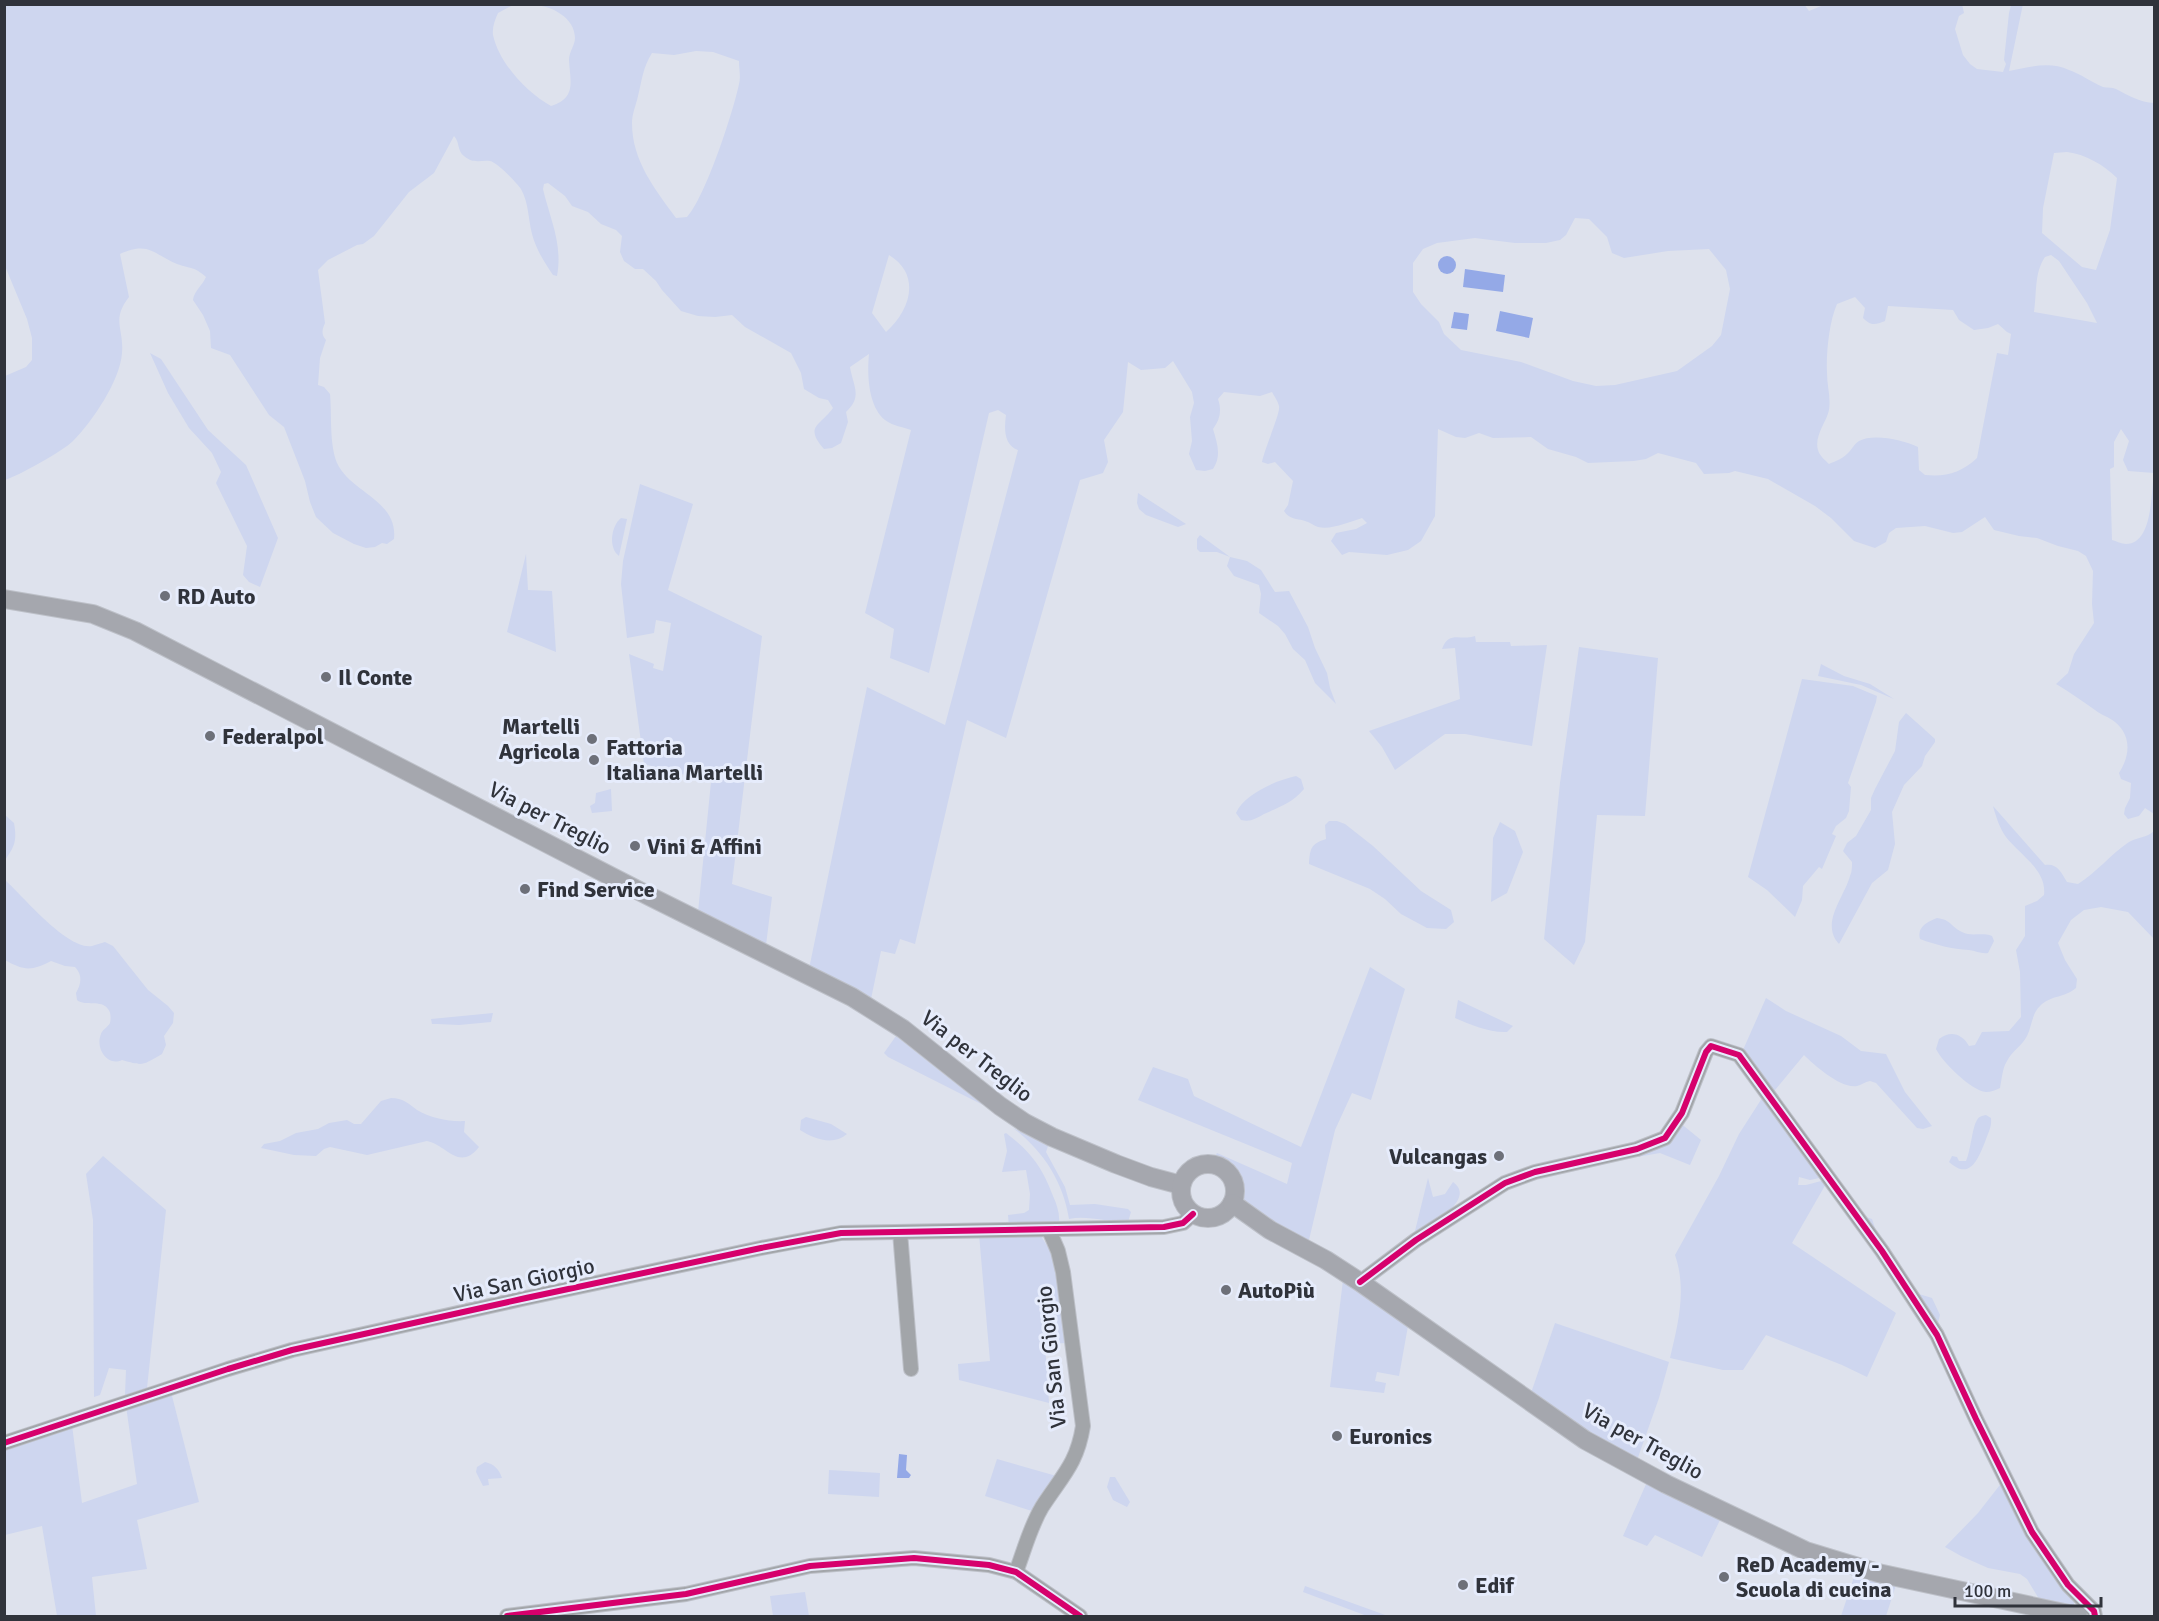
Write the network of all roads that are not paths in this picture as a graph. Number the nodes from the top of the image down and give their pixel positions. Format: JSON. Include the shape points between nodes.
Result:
{"nodes":[{"id":1,"x":4,"y":598,"type":"edge"},
{"id":2,"x":1181,"y":1185,"type":"junction"},
{"id":3,"x":1232,"y":1203,"type":"junction"},
{"id":4,"x":1193,"y":1214,"type":"junction"},
{"id":5,"x":1049,"y":1230,"type":"junction"},
{"id":6,"x":900,"y":1232,"type":"junction"},
{"id":7,"x":1360,"y":1282,"type":"junction"},
{"id":8,"x":910,"y":1370,"type":"dead end"},
{"id":9,"x":4,"y":1443,"type":"edge"},
{"id":10,"x":1016,"y":1572,"type":"junction"},
{"id":11,"x":507,"y":1617,"type":"edge"},
{"id":12,"x":1080,"y":1617,"type":"edge"},
{"id":13,"x":2078,"y":1617,"type":"edge"},
{"id":14,"x":2095,"y":1617,"type":"edge"}],
"edges":[{"from":1,"to":2,"type":"main road","name":"Via per Treglio","via":[[93,614],[135,631],[852,997],[903,1029],[999,1106],[1034,1128],[1151,1178]]},
{"from":2,"to":3,"type":"main road","via":[[1196,1166],[1213,1164],[1232,1179]]},
{"from":2,"to":4,"type":"main road","via":[[1184,1204]]},
{"from":3,"to":4,"type":"main road","via":[[1218,1216]]},
{"from":3,"to":7,"type":"main road","name":"Via per Treglio","via":[[1270,1230]]},
{"from":4,"to":5,"type":"street","name":"Via San Giorgio","via":[[1175,1226]]},
{"from":5,"to":6,"type":"street","name":"Via San Giorgio"},
{"from":5,"to":10,"type":"street","name":"Via San Giorgio","via":[[1063,1272],[1083,1425],[1073,1462],[1041,1508]]},
{"from":6,"to":8,"type":"street"},
{"from":6,"to":9,"type":"street","name":"Via San Giorgio","via":[[841,1233],[772,1246],[292,1350]]},
{"from":7,"to":13,"type":"main road","name":"Via per Treglio","via":[[1585,1440],[1806,1551],[1878,1573]]},
{"from":7,"to":14,"type":"street","via":[[1416,1240],[1505,1183],[1535,1172],[1637,1149],[1665,1138],[1682,1113],[1711,1046],[1738,1055],[1882,1251],[1937,1335],[2032,1532],[2057,1571],[2094,1611]]},
{"from":10,"to":11,"type":"street","via":[[989,1565],[914,1558],[810,1566],[686,1594]]},
{"from":10,"to":12,"type":"street"}]}
